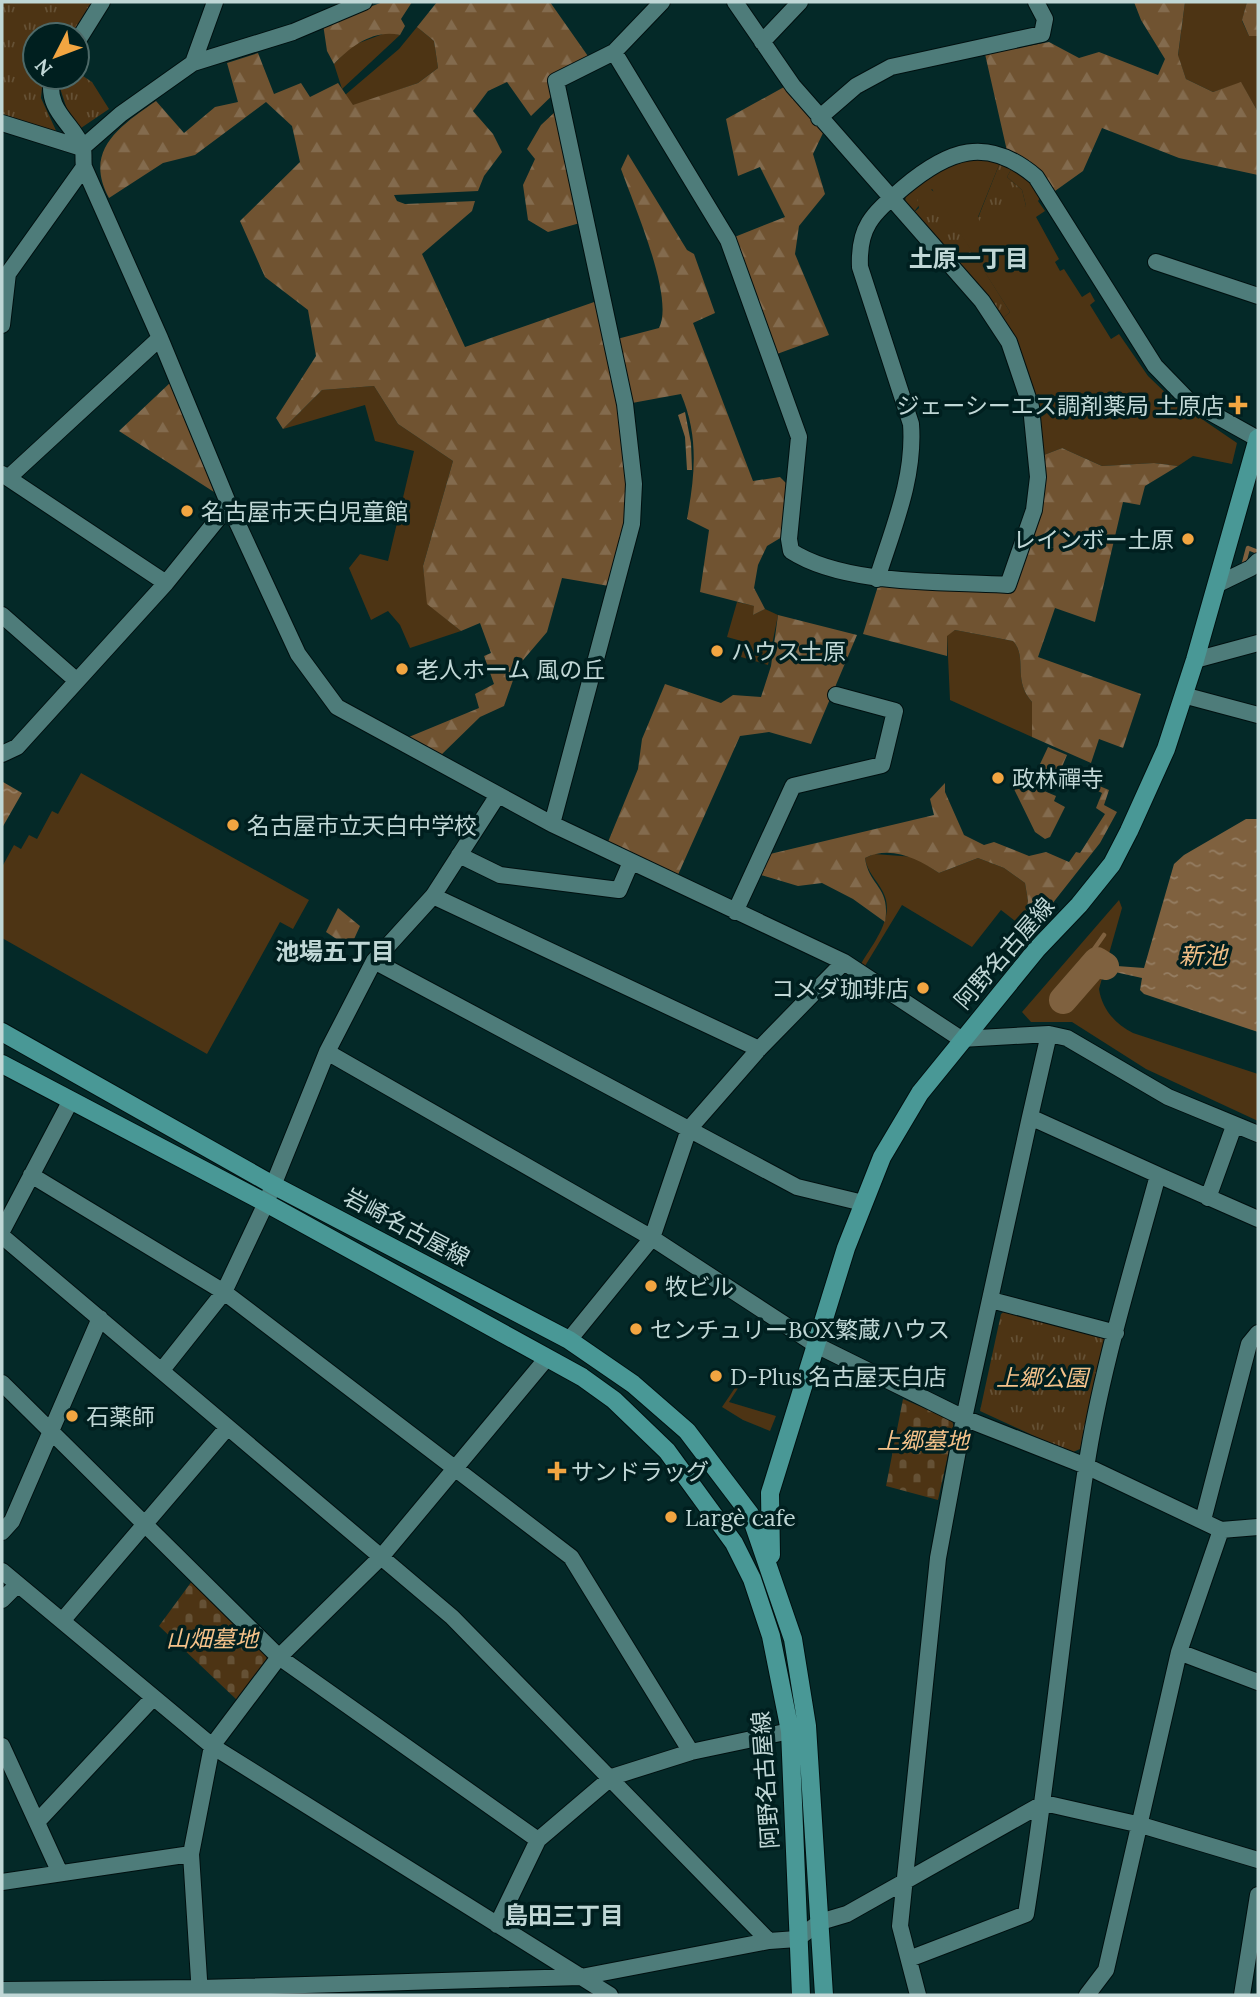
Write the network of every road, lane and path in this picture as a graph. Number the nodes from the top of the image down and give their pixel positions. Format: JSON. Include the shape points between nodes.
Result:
{"nodes":[{"id":1,"x":102,"y":2,"type":"edge"},
{"id":2,"x":215,"y":2,"type":"edge"},
{"id":3,"x":364,"y":2,"type":"edge"},
{"id":4,"x":662,"y":2,"type":"edge"},
{"id":5,"x":735,"y":2,"type":"edge"},
{"id":6,"x":800,"y":2,"type":"edge"},
{"id":7,"x":1035,"y":2,"type":"edge"},
{"id":8,"x":90,"y":21,"type":"edge"},
{"id":9,"x":762,"y":42,"type":"junction"},
{"id":10,"x":614,"y":52,"type":"junction"},
{"id":11,"x":192,"y":63,"type":"junction"},
{"id":12,"x":52,"y":91,"type":"edge"},
{"id":13,"x":819,"y":118,"type":"junction"},
{"id":14,"x":2,"y":123,"type":"edge"},
{"id":15,"x":82,"y":148,"type":"junction"},
{"id":16,"x":84,"y":167,"type":"junction"},
{"id":17,"x":891,"y":198,"type":"junction"},
{"id":18,"x":1156,"y":262,"type":"dead end"},
{"id":19,"x":5,"y":278,"type":"edge"},
{"id":20,"x":1258,"y":296,"type":"edge"},
{"id":21,"x":2,"y":324,"type":"edge"},
{"id":22,"x":160,"y":338,"type":"junction"},
{"id":23,"x":1258,"y":439,"type":"edge"},
{"id":24,"x":5,"y":476,"type":"edge"},
{"id":25,"x":229,"y":505,"type":"junction"},
{"id":26,"x":1258,"y":561,"type":"edge"},
{"id":27,"x":877,"y":579,"type":"junction"},
{"id":28,"x":166,"y":583,"type":"junction"},
{"id":29,"x":1218,"y":584,"type":"junction"},
{"id":30,"x":2,"y":615,"type":"edge"},
{"id":31,"x":1258,"y":643,"type":"edge"},
{"id":32,"x":1195,"y":660,"type":"junction"},
{"id":33,"x":77,"y":681,"type":"junction"},
{"id":34,"x":836,"y":695,"type":"dead end"},
{"id":35,"x":1183,"y":695,"type":"junction"},
{"id":36,"x":1258,"y":715,"type":"edge"},
{"id":37,"x":2,"y":754,"type":"edge"},
{"id":38,"x":498,"y":795,"type":"junction"},
{"id":39,"x":552,"y":824,"type":"junction"},
{"id":40,"x":459,"y":855,"type":"junction"},
{"id":41,"x":631,"y":862,"type":"junction"},
{"id":42,"x":433,"y":896,"type":"junction"},
{"id":43,"x":736,"y":912,"type":"junction"},
{"id":44,"x":374,"y":961,"type":"junction"},
{"id":45,"x":844,"y":962,"type":"junction"},
{"id":46,"x":2,"y":1032,"type":"edge"},
{"id":47,"x":1049,"y":1034,"type":"junction"},
{"id":48,"x":961,"y":1039,"type":"junction"},
{"id":49,"x":759,"y":1049,"type":"junction"},
{"id":50,"x":327,"y":1052,"type":"junction"},
{"id":51,"x":2,"y":1064,"type":"edge"},
{"id":52,"x":70,"y":1102,"type":"junction"},
{"id":53,"x":1030,"y":1117,"type":"junction"},
{"id":54,"x":1234,"y":1126,"type":"junction"},
{"id":55,"x":689,"y":1129,"type":"junction"},
{"id":56,"x":1258,"y":1134,"type":"edge"},
{"id":57,"x":31,"y":1175,"type":"junction"},
{"id":58,"x":1158,"y":1175,"type":"junction"},
{"id":59,"x":273,"y":1185,"type":"junction"},
{"id":60,"x":1208,"y":1198,"type":"junction"},
{"id":61,"x":266,"y":1203,"type":"junction"},
{"id":62,"x":863,"y":1203,"type":"junction"},
{"id":63,"x":1258,"y":1219,"type":"edge"},
{"id":64,"x":2,"y":1234,"type":"edge"},
{"id":65,"x":652,"y":1238,"type":"junction"},
{"id":66,"x":224,"y":1292,"type":"junction"},
{"id":67,"x":991,"y":1300,"type":"junction"},
{"id":68,"x":100,"y":1318,"type":"junction"},
{"id":69,"x":1116,"y":1332,"type":"junction"},
{"id":70,"x":1258,"y":1334,"type":"edge"},
{"id":71,"x":569,"y":1340,"type":"junction"},
{"id":72,"x":816,"y":1345,"type":"junction"},
{"id":73,"x":547,"y":1358,"type":"junction"},
{"id":74,"x":162,"y":1370,"type":"junction"},
{"id":75,"x":2,"y":1383,"type":"edge"},
{"id":76,"x":964,"y":1418,"type":"junction"},
{"id":77,"x":227,"y":1428,"type":"junction"},
{"id":78,"x":51,"y":1435,"type":"junction"},
{"id":79,"x":1086,"y":1466,"type":"junction"},
{"id":80,"x":456,"y":1469,"type":"junction"},
{"id":81,"x":770,"y":1493,"type":"junction"},
{"id":82,"x":750,"y":1514,"type":"junction"},
{"id":83,"x":1203,"y":1520,"type":"junction"},
{"id":84,"x":720,"y":1523,"type":"junction"},
{"id":85,"x":143,"y":1524,"type":"junction"},
{"id":86,"x":1258,"y":1527,"type":"edge"},
{"id":87,"x":1221,"y":1530,"type":"junction"},
{"id":88,"x":2,"y":1532,"type":"edge"},
{"id":89,"x":382,"y":1556,"type":"junction"},
{"id":90,"x":771,"y":1566,"type":"junction"},
{"id":91,"x":2,"y":1572,"type":"edge"},
{"id":92,"x":17,"y":1584,"type":"junction"},
{"id":93,"x":2,"y":1600,"type":"edge"},
{"id":94,"x":62,"y":1621,"type":"junction"},
{"id":95,"x":1179,"y":1653,"type":"junction"},
{"id":96,"x":279,"y":1657,"type":"junction"},
{"id":97,"x":1258,"y":1682,"type":"edge"},
{"id":98,"x":153,"y":1698,"type":"junction"},
{"id":99,"x":790,"y":1731,"type":"junction"},
{"id":100,"x":2,"y":1746,"type":"edge"},
{"id":101,"x":212,"y":1746,"type":"junction"},
{"id":102,"x":691,"y":1752,"type":"junction"},
{"id":103,"x":15,"y":1774,"type":"junction"},
{"id":104,"x":612,"y":1777,"type":"junction"},
{"id":105,"x":2,"y":1787,"type":"edge"},
{"id":106,"x":1044,"y":1803,"type":"junction"},
{"id":107,"x":37,"y":1822,"type":"junction"},
{"id":108,"x":1141,"y":1825,"type":"junction"},
{"id":109,"x":538,"y":1840,"type":"junction"},
{"id":110,"x":191,"y":1854,"type":"junction"},
{"id":111,"x":1258,"y":1860,"type":"edge"},
{"id":112,"x":61,"y":1873,"type":"junction"},
{"id":113,"x":2,"y":1882,"type":"edge"},
{"id":114,"x":904,"y":1883,"type":"junction"},
{"id":115,"x":1258,"y":1895,"type":"edge"},
{"id":116,"x":820,"y":1922,"type":"junction"},
{"id":117,"x":497,"y":1925,"type":"junction"},
{"id":118,"x":797,"y":1938,"type":"junction"},
{"id":119,"x":769,"y":1941,"type":"junction"},
{"id":120,"x":909,"y":1959,"type":"junction"},
{"id":121,"x":581,"y":1978,"type":"junction"},
{"id":122,"x":2,"y":1990,"type":"edge"},
{"id":123,"x":200,"y":1992,"type":"edge"},
{"id":124,"x":610,"y":1995,"type":"edge"},
{"id":125,"x":801,"y":1995,"type":"edge"},
{"id":126,"x":824,"y":1995,"type":"edge"},
{"id":127,"x":918,"y":1995,"type":"edge"},
{"id":128,"x":1087,"y":1995,"type":"edge"},
{"id":129,"x":1242,"y":1995,"type":"edge"}],
"edges":[{"from":1,"to":8,"type":"street"},
{"from":2,"to":11,"type":"street"},
{"from":3,"to":11,"type":"street","via":[[293,32]]},
{"from":4,"to":10,"type":"street"},
{"from":5,"to":9,"type":"street"},
{"from":6,"to":9,"type":"street"},
{"from":7,"to":13,"type":"street","via":[[1045,19],[1042,34],[891,67],[856,86]]},
{"from":9,"to":13,"type":"street"},
{"from":10,"to":27,"type":"street","via":[[728,240],[799,437],[791,551],[803,559]]},
{"from":10,"to":39,"type":"street","via":[[556,81],[625,404],[634,484],[632,524]]},
{"from":11,"to":15,"type":"street"},
{"from":12,"to":15,"type":"street","via":[[64,123]]},
{"from":13,"to":17,"type":"street"},
{"from":14,"to":15,"type":"street"},
{"from":15,"to":16,"type":"street"},
{"from":16,"to":19,"type":"street"},
{"from":16,"to":22,"type":"street"},
{"from":17,"to":23,"type":"street","via":[[936,162],[966,152],[992,153],[1026,169],[1045,188],[1155,366],[1188,400]]},
{"from":17,"to":27,"type":"street","via":[[864,227],[860,267],[911,424],[913,444],[910,474]]},
{"from":17,"to":27,"type":"street","via":[[982,301],[1009,342],[1031,407],[1038,477],[1034,510],[1008,585]]},
{"from":18,"to":20,"type":"street"},
{"from":19,"to":21,"type":"street"},
{"from":22,"to":24,"type":"street"},
{"from":22,"to":25,"type":"street"},
{"from":23,"to":29,"type":"main road","name":"阿野名古屋線"},
{"from":24,"to":28,"type":"street"},
{"from":25,"to":28,"type":"street"},
{"from":25,"to":38,"type":"street","via":[[298,654],[337,707]]},
{"from":26,"to":29,"type":"street"},
{"from":28,"to":33,"type":"street"},
{"from":29,"to":32,"type":"main road","name":"阿野名古屋線"},
{"from":30,"to":33,"type":"street"},
{"from":31,"to":32,"type":"street"},
{"from":32,"to":35,"type":"main road","name":"阿野名古屋線"},
{"from":33,"to":37,"type":"street","via":[[17,747]]},
{"from":34,"to":43,"type":"street","via":[[895,711],[882,765],[793,786]]},
{"from":35,"to":36,"type":"street"},
{"from":35,"to":48,"type":"main road","name":"阿野名古屋線","via":[[1146,799],[1112,863]]},
{"from":38,"to":39,"type":"street"},
{"from":38,"to":40,"type":"street"},
{"from":39,"to":41,"type":"street"},
{"from":40,"to":41,"type":"street","via":[[500,875],[619,890]]},
{"from":40,"to":42,"type":"street"},
{"from":41,"to":43,"type":"street"},
{"from":42,"to":44,"type":"street"},
{"from":42,"to":49,"type":"street"},
{"from":43,"to":45,"type":"street"},
{"from":44,"to":50,"type":"street"},
{"from":44,"to":55,"type":"street"},
{"from":45,"to":48,"type":"street"},
{"from":45,"to":49,"type":"street"},
{"from":46,"to":59,"type":"main road","name":"岩崎名古屋線"},
{"from":47,"to":48,"type":"street"},
{"from":47,"to":53,"type":"street"},
{"from":47,"to":54,"type":"street","via":[[1067,1038],[1168,1097]]},
{"from":48,"to":62,"type":"main road","name":"阿野名古屋線","via":[[900,1123]]},
{"from":49,"to":55,"type":"street"},
{"from":50,"to":59,"type":"street"},
{"from":50,"to":65,"type":"street"},
{"from":51,"to":52,"type":"main road","name":"岩崎名古屋線"},
{"from":52,"to":57,"type":"street"},
{"from":52,"to":61,"type":"main road","name":"岩崎名古屋線"},
{"from":53,"to":58,"type":"street"},
{"from":53,"to":67,"type":"street"},
{"from":54,"to":56,"type":"street"},
{"from":54,"to":60,"type":"street"},
{"from":55,"to":62,"type":"street","via":[[796,1187]]},
{"from":55,"to":65,"type":"street"},
{"from":57,"to":64,"type":"street"},
{"from":57,"to":66,"type":"street"},
{"from":58,"to":60,"type":"street"},
{"from":58,"to":69,"type":"street"},
{"from":59,"to":61,"type":"street"},
{"from":59,"to":71,"type":"main road","name":"岩崎名古屋線"},
{"from":60,"to":63,"type":"street"},
{"from":61,"to":66,"type":"street"},
{"from":61,"to":73,"type":"main road","name":"岩崎名古屋線"},
{"from":62,"to":72,"type":"main road","name":"阿野名古屋線"},
{"from":64,"to":68,"type":"street"},
{"from":65,"to":71,"type":"street"},
{"from":65,"to":72,"type":"street"},
{"from":66,"to":74,"type":"street"},
{"from":66,"to":80,"type":"street"},
{"from":67,"to":69,"type":"street"},
{"from":67,"to":76,"type":"street"},
{"from":68,"to":74,"type":"street"},
{"from":68,"to":78,"type":"street"},
{"from":69,"to":79,"type":"street"},
{"from":70,"to":83,"type":"street","via":[[1250,1344]]},
{"from":71,"to":82,"type":"main road","name":"岩崎名古屋線","via":[[633,1384],[687,1431]]},
{"from":72,"to":76,"type":"street"},
{"from":72,"to":81,"type":"main road","name":"阿野名古屋線"},
{"from":73,"to":80,"type":"street"},
{"from":73,"to":84,"type":"main road","name":"岩崎名古屋線","via":[[614,1400],[659,1442]]},
{"from":74,"to":77,"type":"street"},
{"from":75,"to":78,"type":"street"},
{"from":76,"to":79,"type":"street"},
{"from":76,"to":114,"type":"street","via":[[938,1558]]},
{"from":77,"to":85,"type":"street"},
{"from":77,"to":89,"type":"street"},
{"from":78,"to":85,"type":"street"},
{"from":78,"to":88,"type":"street","via":[[12,1521]]},
{"from":79,"to":83,"type":"street"},
{"from":79,"to":106,"type":"street"},
{"from":80,"to":89,"type":"street"},
{"from":80,"to":102,"type":"street","via":[[571,1557]]},
{"from":81,"to":82,"type":"main road","name":"阿野名古屋線"},
{"from":81,"to":90,"type":"main road","name":"阿野名古屋線"},
{"from":82,"to":84,"type":"main road","name":"阿野名古屋線"},
{"from":82,"to":90,"type":"main road","name":"阿野名古屋線"},
{"from":83,"to":87,"type":"street"},
{"from":84,"to":99,"type":"main road","name":"阿野名古屋線","via":[[752,1579],[771,1636]]},
{"from":85,"to":94,"type":"street"},
{"from":85,"to":96,"type":"street"},
{"from":86,"to":87,"type":"street"},
{"from":87,"to":95,"type":"street"},
{"from":89,"to":96,"type":"street"},
{"from":89,"to":104,"type":"street","via":[[452,1617]]},
{"from":90,"to":116,"type":"main road","name":"阿野名古屋線","via":[[793,1639],[807,1726]]},
{"from":91,"to":92,"type":"street"},
{"from":92,"to":93,"type":"street"},
{"from":92,"to":94,"type":"street"},
{"from":94,"to":98,"type":"street"},
{"from":95,"to":97,"type":"street"},
{"from":95,"to":108,"type":"street"},
{"from":96,"to":101,"type":"street"},
{"from":96,"to":109,"type":"street"},
{"from":98,"to":101,"type":"street"},
{"from":98,"to":107,"type":"street"},
{"from":99,"to":102,"type":"street"},
{"from":99,"to":118,"type":"main road","name":"阿野名古屋線"},
{"from":100,"to":103,"type":"street"},
{"from":101,"to":110,"type":"street"},
{"from":101,"to":117,"type":"street"},
{"from":102,"to":104,"type":"street"},
{"from":103,"to":105,"type":"street"},
{"from":103,"to":107,"type":"street"},
{"from":104,"to":109,"type":"street"},
{"from":104,"to":119,"type":"street"},
{"from":106,"to":108,"type":"street"},
{"from":106,"to":114,"type":"street"},
{"from":106,"to":120,"type":"street","via":[[1026,1914]]},
{"from":107,"to":112,"type":"street"},
{"from":108,"to":111,"type":"street"},
{"from":108,"to":128,"type":"street","via":[[1105,1970]]},
{"from":109,"to":117,"type":"street"},
{"from":110,"to":112,"type":"street"},
{"from":110,"to":123,"type":"street"},
{"from":112,"to":113,"type":"street"},
{"from":114,"to":116,"type":"street","via":[[846,1914]]},
{"from":114,"to":120,"type":"street","via":[[900,1926]]},
{"from":115,"to":129,"type":"street"},
{"from":116,"to":118,"type":"street"},
{"from":116,"to":126,"type":"main road","name":"阿野名古屋線"},
{"from":117,"to":121,"type":"street"},
{"from":118,"to":119,"type":"street"},
{"from":118,"to":125,"type":"main road","name":"阿野名古屋線"},
{"from":119,"to":121,"type":"street"},
{"from":120,"to":127,"type":"street"},
{"from":121,"to":123,"type":"street"},
{"from":121,"to":124,"type":"street"},
{"from":122,"to":123,"type":"street"}]}
